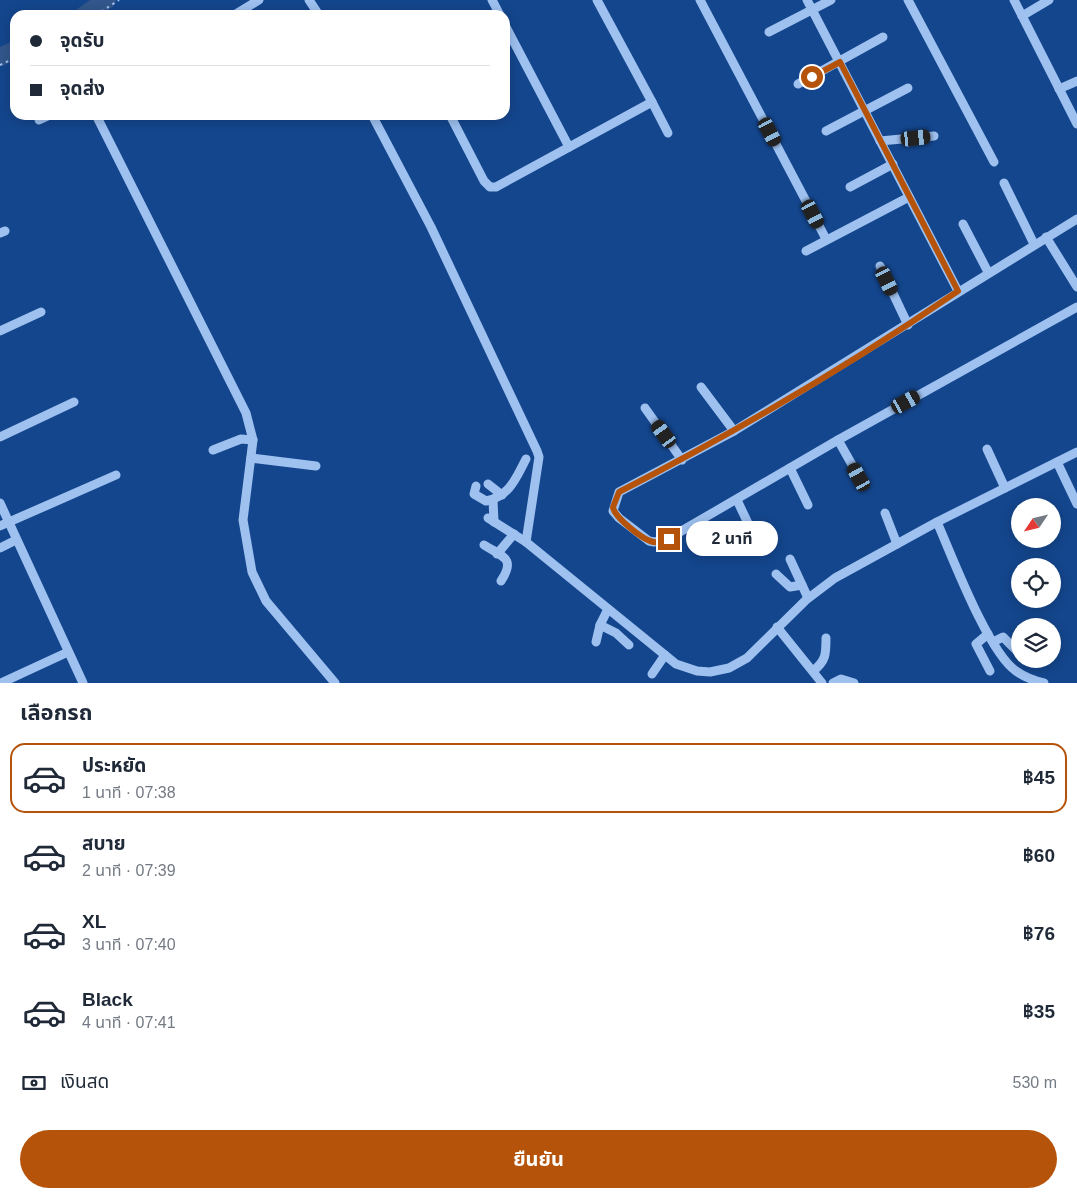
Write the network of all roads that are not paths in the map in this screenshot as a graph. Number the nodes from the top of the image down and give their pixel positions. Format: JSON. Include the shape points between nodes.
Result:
{"nodes":[{"id":1,"x":259,"y":0,"type":"edge"},
{"id":2,"x":597,"y":0,"type":"edge"},
{"id":3,"x":700,"y":0,"type":"edge"},
{"id":4,"x":807,"y":0,"type":"edge"},
{"id":5,"x":831,"y":0,"type":"edge"},
{"id":6,"x":908,"y":0,"type":"edge"},
{"id":7,"x":1014,"y":0,"type":"edge"},
{"id":8,"x":1049,"y":0,"type":"edge"},
{"id":9,"x":242,"y":10,"type":"edge"},
{"id":10,"x":813,"y":10,"type":"junction"},
{"id":11,"x":1022,"y":16,"type":"junction"},
{"id":12,"x":769,"y":32,"type":"dead end"},
{"id":13,"x":510,"y":35,"type":"edge"},
{"id":14,"x":883,"y":37,"type":"dead end"},
{"id":15,"x":840,"y":62,"type":"junction"},
{"id":16,"x":1077,"y":81,"type":"edge"},
{"id":17,"x":798,"y":84,"type":"dead end"},
{"id":18,"x":908,"y":88,"type":"dead end"},
{"id":19,"x":1059,"y":89,"type":"junction"},
{"id":20,"x":652,"y":102,"type":"junction"},
{"id":21,"x":865,"y":111,"type":"junction"},
{"id":22,"x":1076,"y":118,"type":"edge"},
{"id":23,"x":99,"y":120,"type":"edge"},
{"id":24,"x":375,"y":120,"type":"edge"},
{"id":25,"x":453,"y":120,"type":"edge"},
{"id":26,"x":826,"y":130,"type":"dead end"},
{"id":27,"x":668,"y":133,"type":"dead end"},
{"id":28,"x":934,"y":136,"type":"dead end"},
{"id":29,"x":880,"y":141,"type":"junction"},
{"id":30,"x":569,"y":147,"type":"junction"},
{"id":31,"x":994,"y":162,"type":"dead end"},
{"id":32,"x":893,"y":164,"type":"junction"},
{"id":33,"x":1004,"y":182,"type":"dead end"},
{"id":34,"x":850,"y":187,"type":"dead end"},
{"id":35,"x":909,"y":197,"type":"junction"},
{"id":36,"x":1077,"y":219,"type":"edge"},
{"id":37,"x":963,"y":224,"type":"dead end"},
{"id":38,"x":1046,"y":237,"type":"junction"},
{"id":39,"x":826,"y":239,"type":"junction"},
{"id":40,"x":1034,"y":244,"type":"junction"},
{"id":41,"x":806,"y":251,"type":"dead end"},
{"id":42,"x":880,"y":266,"type":"dead end"},
{"id":43,"x":988,"y":272,"type":"junction"},
{"id":44,"x":1077,"y":287,"type":"edge"},
{"id":45,"x":958,"y":291,"type":"junction"},
{"id":46,"x":1077,"y":306,"type":"edge"},
{"id":47,"x":41,"y":312,"type":"dead end"},
{"id":48,"x":908,"y":325,"type":"junction"},
{"id":49,"x":0,"y":331,"type":"edge"},
{"id":50,"x":701,"y":387,"type":"dead end"},
{"id":51,"x":74,"y":402,"type":"dead end"},
{"id":52,"x":645,"y":408,"type":"dead end"},
{"id":53,"x":734,"y":432,"type":"junction"},
{"id":54,"x":0,"y":437,"type":"edge"},
{"id":55,"x":253,"y":440,"type":"junction"},
{"id":56,"x":838,"y":440,"type":"junction"},
{"id":57,"x":987,"y":449,"type":"dead end"},
{"id":58,"x":213,"y":450,"type":"dead end"},
{"id":59,"x":1077,"y":452,"type":"edge"},
{"id":60,"x":250,"y":458,"type":"junction"},
{"id":61,"x":526,"y":460,"type":"dead end"},
{"id":62,"x":682,"y":460,"type":"junction"},
{"id":63,"x":1057,"y":462,"type":"junction"},
{"id":64,"x":316,"y":466,"type":"dead end"},
{"id":65,"x":790,"y":468,"type":"junction"},
{"id":66,"x":116,"y":475,"type":"dead end"},
{"id":67,"x":859,"y":477,"type":"dead end"},
{"id":68,"x":488,"y":484,"type":"dead end"},
{"id":69,"x":476,"y":486,"type":"dead end"},
{"id":70,"x":1005,"y":488,"type":"junction"},
{"id":71,"x":502,"y":495,"type":"junction"},
{"id":72,"x":493,"y":500,"type":"junction"},
{"id":73,"x":737,"y":500,"type":"junction"},
{"id":74,"x":0,"y":503,"type":"edge"},
{"id":75,"x":1077,"y":504,"type":"edge"},
{"id":76,"x":808,"y":505,"type":"dead end"},
{"id":77,"x":885,"y":514,"type":"dead end"},
{"id":78,"x":937,"y":522,"type":"junction"},
{"id":79,"x":4,"y":524,"type":"edge"},
{"id":80,"x":514,"y":534,"type":"junction"},
{"id":81,"x":754,"y":536,"type":"dead end"},
{"id":82,"x":16,"y":540,"type":"junction"},
{"id":83,"x":526,"y":542,"type":"junction"},
{"id":84,"x":897,"y":544,"type":"junction"},
{"id":85,"x":484,"y":545,"type":"dead end"},
{"id":86,"x":0,"y":548,"type":"edge"},
{"id":87,"x":497,"y":554,"type":"junction"},
{"id":88,"x":790,"y":559,"type":"dead end"},
{"id":89,"x":776,"y":574,"type":"dead end"},
{"id":90,"x":501,"y":581,"type":"dead end"},
{"id":91,"x":802,"y":585,"type":"junction"},
{"id":92,"x":808,"y":598,"type":"junction"},
{"id":93,"x":608,"y":609,"type":"junction"},
{"id":94,"x":600,"y":625,"type":"junction"},
{"id":95,"x":777,"y":627,"type":"junction"},
{"id":96,"x":988,"y":634,"type":"junction"},
{"id":97,"x":826,"y":638,"type":"dead end"},
{"id":98,"x":596,"y":642,"type":"dead end"},
{"id":99,"x":993,"y":642,"type":"junction"},
{"id":100,"x":1011,"y":644,"type":"edge"},
{"id":101,"x":629,"y":645,"type":"dead end"},
{"id":102,"x":68,"y":652,"type":"junction"},
{"id":103,"x":665,"y":655,"type":"junction"},
{"id":104,"x":990,"y":670,"type":"dead end"},
{"id":105,"x":813,"y":671,"type":"junction"},
{"id":106,"x":652,"y":674,"type":"dead end"},
{"id":107,"x":2,"y":683,"type":"edge"},
{"id":108,"x":82,"y":683,"type":"edge"},
{"id":109,"x":335,"y":683,"type":"edge"},
{"id":110,"x":822,"y":683,"type":"edge"},
{"id":111,"x":832,"y":683,"type":"edge"},
{"id":112,"x":854,"y":683,"type":"edge"},
{"id":113,"x":1044,"y":683,"type":"edge"}],
"edges":[{"from":1,"to":9,"type":"street"},
{"from":2,"to":20,"type":"street"},
{"from":3,"to":39,"type":"street"},
{"from":4,"to":10,"type":"street"},
{"from":5,"to":10,"type":"street"},
{"from":6,"to":31,"type":"street"},
{"from":7,"to":11,"type":"street"},
{"from":8,"to":11,"type":"street"},
{"from":10,"to":12,"type":"street"},
{"from":10,"to":15,"type":"street"},
{"from":11,"to":19,"type":"street"},
{"from":13,"to":30,"type":"street"},
{"from":14,"to":15,"type":"street"},
{"from":15,"to":17,"type":"street"},
{"from":15,"to":21,"type":"street"},
{"from":16,"to":19,"type":"street"},
{"from":18,"to":21,"type":"street"},
{"from":19,"to":22,"type":"street"},
{"from":20,"to":27,"type":"street"},
{"from":20,"to":30,"type":"street"},
{"from":21,"to":26,"type":"street"},
{"from":21,"to":29,"type":"street"},
{"from":23,"to":55,"type":"street","via":[[246,413]]},
{"from":24,"to":83,"type":"street","via":[[431,227],[537,450],[539,457]]},
{"from":25,"to":30,"type":"street","via":[[484,182],[490,186],[496,187]]},
{"from":28,"to":29,"type":"street"},
{"from":29,"to":32,"type":"street"},
{"from":32,"to":34,"type":"street"},
{"from":32,"to":35,"type":"street"},
{"from":33,"to":40,"type":"street"},
{"from":35,"to":39,"type":"street"},
{"from":35,"to":45,"type":"street"},
{"from":36,"to":38,"type":"street"},
{"from":37,"to":43,"type":"street"},
{"from":38,"to":40,"type":"street"},
{"from":38,"to":44,"type":"street"},
{"from":39,"to":41,"type":"street"},
{"from":40,"to":43,"type":"street"},
{"from":42,"to":48,"type":"street"},
{"from":43,"to":45,"type":"street"},
{"from":45,"to":48,"type":"street"},
{"from":46,"to":56,"type":"street"},
{"from":47,"to":49,"type":"street"},
{"from":48,"to":53,"type":"street"},
{"from":50,"to":53,"type":"street"},
{"from":51,"to":54,"type":"street"},
{"from":52,"to":62,"type":"street"},
{"from":53,"to":62,"type":"street"},
{"from":55,"to":58,"type":"street","via":[[241,439]]},
{"from":55,"to":60,"type":"street"},
{"from":56,"to":65,"type":"street"},
{"from":56,"to":67,"type":"street"},
{"from":57,"to":70,"type":"street"},
{"from":59,"to":63,"type":"street"},
{"from":60,"to":64,"type":"street"},
{"from":60,"to":109,"type":"street","via":[[243,520],[257,586],[266,602]]},
{"from":61,"to":71,"type":"street","via":[[512,486]]},
{"from":62,"to":73,"type":"street","via":[[619,492],[613,507],[615,514],[649,541],[658,542],[669,539]]},
{"from":63,"to":70,"type":"street"},
{"from":63,"to":75,"type":"street"},
{"from":65,"to":73,"type":"street"},
{"from":65,"to":76,"type":"street"},
{"from":66,"to":79,"type":"street"},
{"from":68,"to":71,"type":"street"},
{"from":69,"to":72,"type":"street","via":[[474,494],[486,501]]},
{"from":70,"to":78,"type":"street"},
{"from":71,"to":72,"type":"street"},
{"from":72,"to":80,"type":"street","via":[[491,520]]},
{"from":73,"to":81,"type":"street"},
{"from":74,"to":79,"type":"street"},
{"from":77,"to":84,"type":"street"},
{"from":78,"to":84,"type":"street"},
{"from":78,"to":96,"type":"street"},
{"from":79,"to":82,"type":"street"},
{"from":80,"to":83,"type":"street"},
{"from":80,"to":87,"type":"street"},
{"from":82,"to":86,"type":"street"},
{"from":82,"to":102,"type":"street"},
{"from":83,"to":93,"type":"street"},
{"from":84,"to":92,"type":"street","via":[[835,578]]},
{"from":85,"to":87,"type":"street"},
{"from":87,"to":90,"type":"street","via":[[509,568]]},
{"from":88,"to":91,"type":"street"},
{"from":89,"to":91,"type":"street","via":[[787,586]]},
{"from":91,"to":92,"type":"street"},
{"from":92,"to":95,"type":"street"},
{"from":93,"to":94,"type":"street"},
{"from":93,"to":103,"type":"street"},
{"from":94,"to":98,"type":"street"},
{"from":94,"to":101,"type":"street"},
{"from":95,"to":103,"type":"street","via":[[747,658],[729,668],[697,671],[676,664]]},
{"from":95,"to":105,"type":"street"},
{"from":96,"to":99,"type":"street"},
{"from":96,"to":104,"type":"street","via":[[976,644]]},
{"from":97,"to":105,"type":"street","via":[[827,655],[821,666]]},
{"from":99,"to":100,"type":"street","via":[[1003,637]]},
{"from":99,"to":113,"type":"street","via":[[1016,671]]},
{"from":102,"to":107,"type":"street"},
{"from":102,"to":108,"type":"street"},
{"from":103,"to":106,"type":"street"},
{"from":105,"to":110,"type":"street"},
{"from":111,"to":112,"type":"street","via":[[842,679]]}]}
